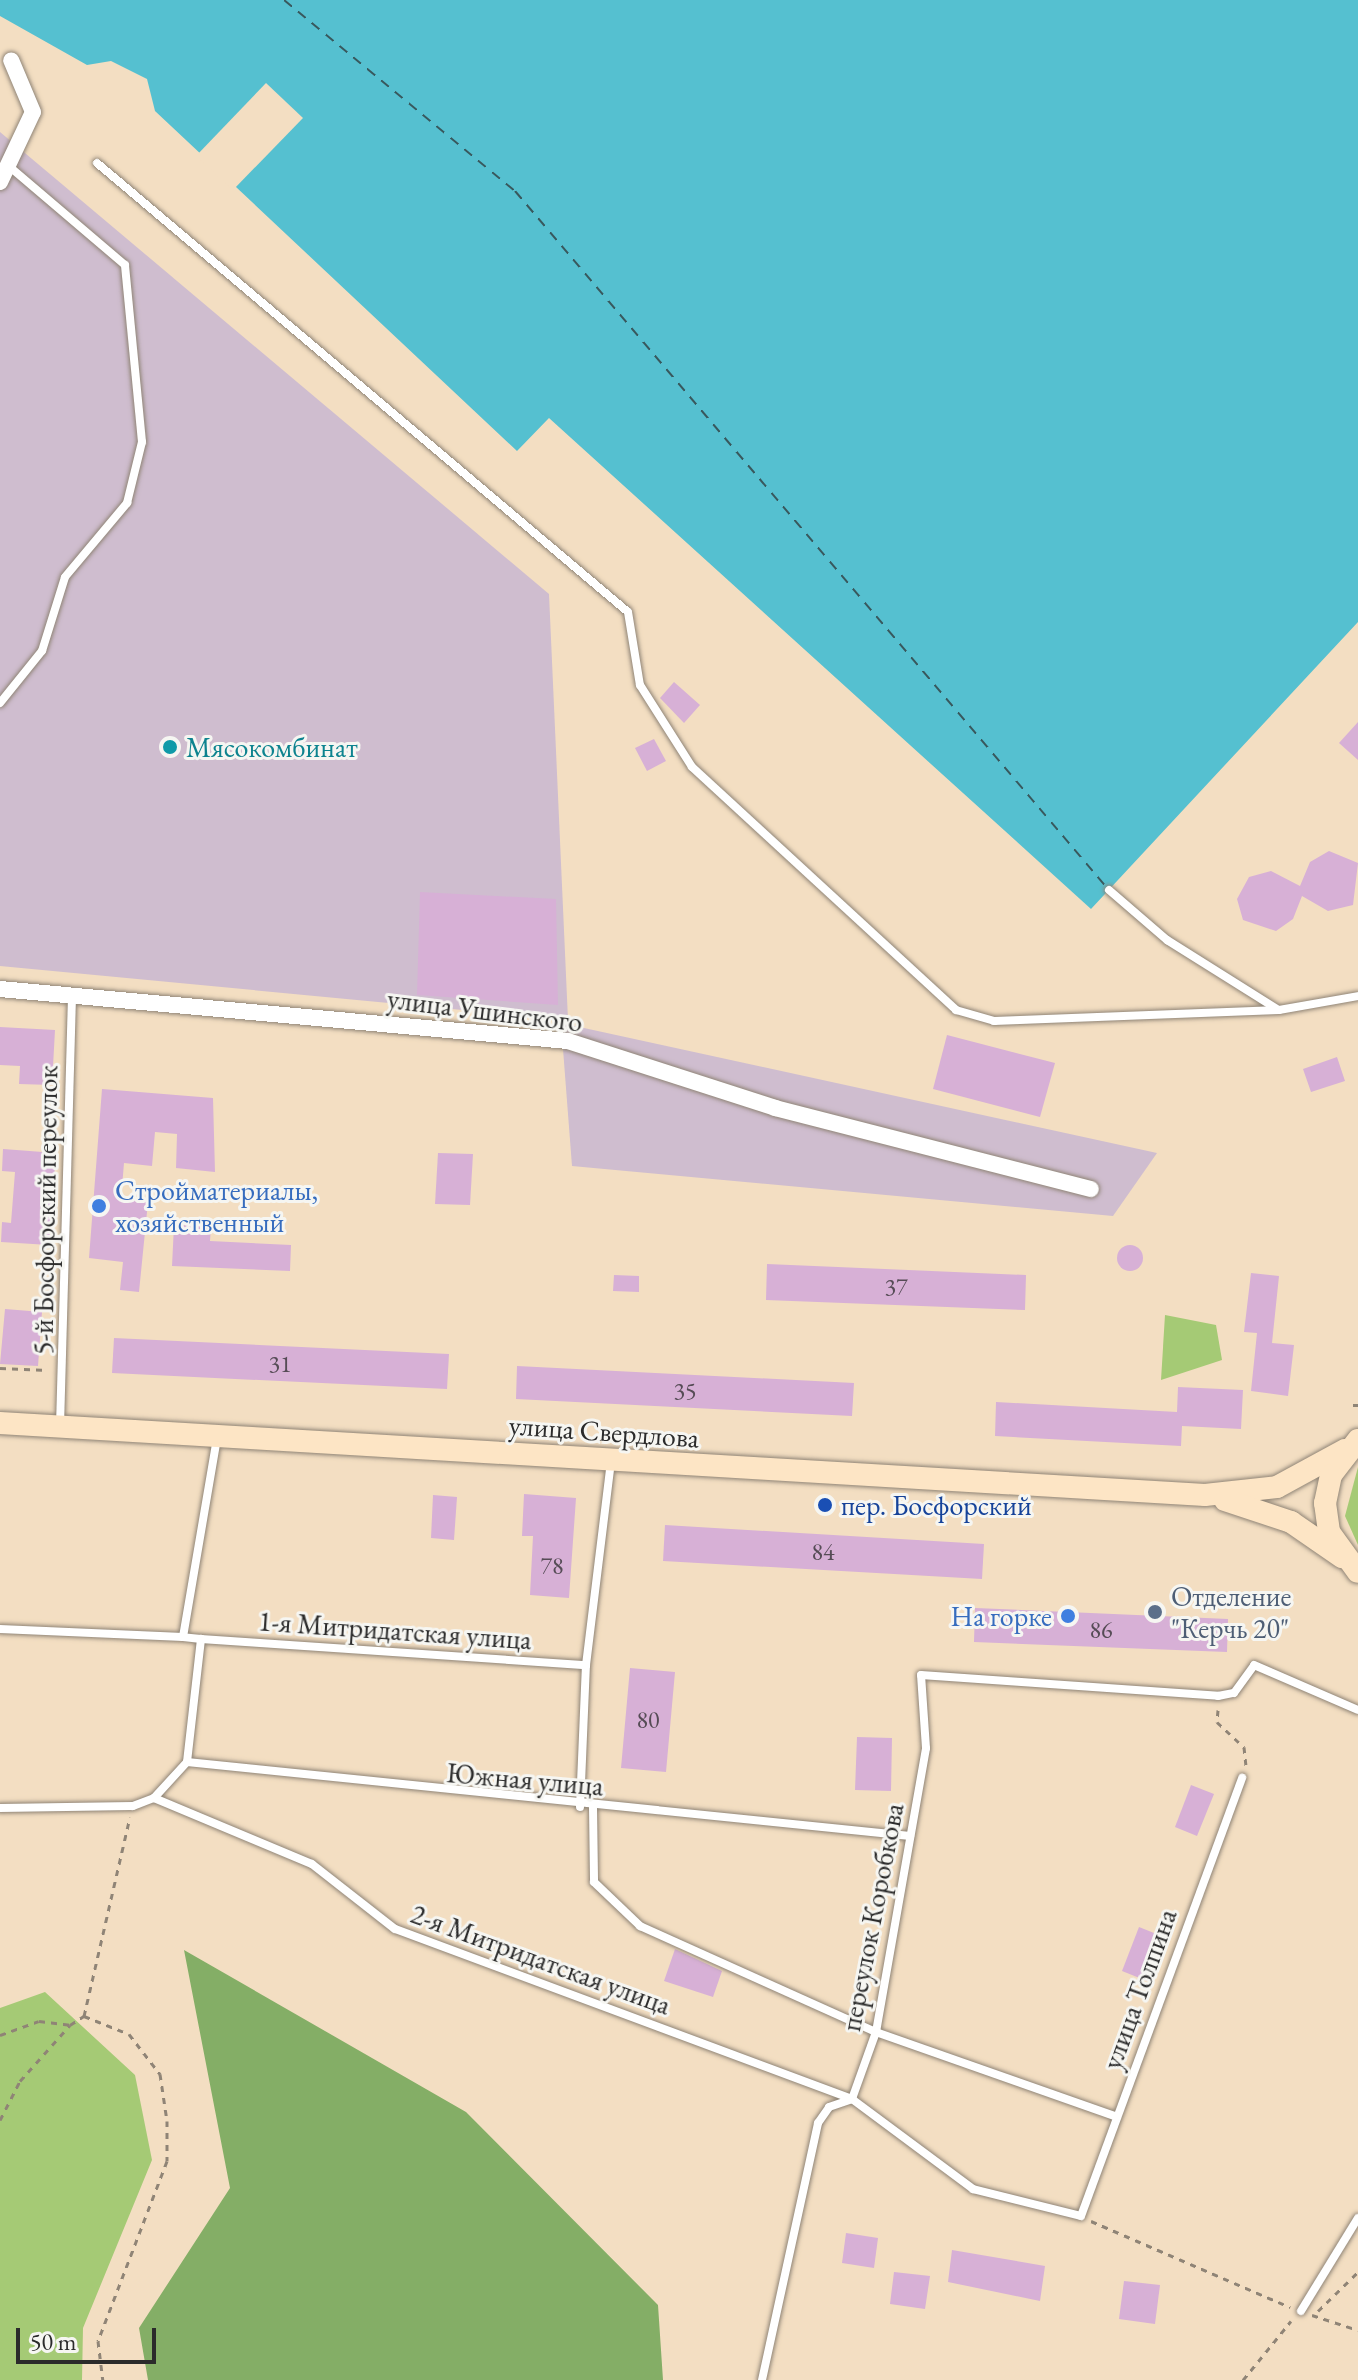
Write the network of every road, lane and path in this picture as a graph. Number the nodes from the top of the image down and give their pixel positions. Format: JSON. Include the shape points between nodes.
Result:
{"nodes":[{"id":1,"x":11,"y":60,"type":"dead end"},
{"id":2,"x":97,"y":163,"type":"dead end"},
{"id":3,"x":11,"y":168,"type":"junction"},
{"id":4,"x":0,"y":182,"type":"edge"},
{"id":5,"x":0,"y":703,"type":"edge"},
{"id":6,"x":1109,"y":890,"type":"dead end"},
{"id":7,"x":0,"y":989,"type":"edge"},
{"id":8,"x":72,"y":993,"type":"junction"},
{"id":9,"x":1358,"y":996,"type":"edge"},
{"id":10,"x":1279,"y":1010,"type":"junction"},
{"id":11,"x":1091,"y":1189,"type":"dead end"},
{"id":12,"x":0,"y":1368,"type":"edge"},
{"id":13,"x":64,"y":1371,"type":"junction"},
{"id":14,"x":0,"y":1423,"type":"edge"},
{"id":15,"x":60,"y":1427,"type":"junction"},
{"id":16,"x":218,"y":1433,"type":"junction"},
{"id":17,"x":1352,"y":1445,"type":"edge"},
{"id":18,"x":611,"y":1462,"type":"junction"},
{"id":19,"x":1205,"y":1495,"type":"junction"},
{"id":20,"x":1350,"y":1565,"type":"edge"},
{"id":21,"x":0,"y":1629,"type":"edge"},
{"id":22,"x":183,"y":1637,"type":"junction"},
{"id":23,"x":201,"y":1639,"type":"junction"},
{"id":24,"x":586,"y":1665,"type":"junction"},
{"id":25,"x":1218,"y":1696,"type":"junction"},
{"id":26,"x":1358,"y":1710,"type":"edge"},
{"id":27,"x":187,"y":1762,"type":"junction"},
{"id":28,"x":1242,"y":1778,"type":"joint"},
{"id":29,"x":154,"y":1798,"type":"junction"},
{"id":30,"x":133,"y":1806,"type":"junction"},
{"id":31,"x":580,"y":1807,"type":"junction"},
{"id":32,"x":593,"y":1807,"type":"junction"},
{"id":33,"x":0,"y":1808,"type":"edge"},
{"id":34,"x":910,"y":1836,"type":"junction"},
{"id":35,"x":84,"y":2016,"type":"junction"},
{"id":36,"x":70,"y":2025,"type":"junction"},
{"id":37,"x":876,"y":2032,"type":"junction"},
{"id":38,"x":0,"y":2035,"type":"edge"},
{"id":39,"x":852,"y":2099,"type":"junction"},
{"id":40,"x":1115,"y":2116,"type":"junction"},
{"id":41,"x":0,"y":2120,"type":"edge"},
{"id":42,"x":1081,"y":2216,"type":"junction"},
{"id":43,"x":1358,"y":2218,"type":"edge"},
{"id":44,"x":1358,"y":2272,"type":"edge"},
{"id":45,"x":1301,"y":2311,"type":"junction"},
{"id":46,"x":1313,"y":2315,"type":"junction"},
{"id":47,"x":1358,"y":2330,"type":"edge"},
{"id":48,"x":103,"y":2380,"type":"edge"},
{"id":49,"x":762,"y":2380,"type":"edge"},
{"id":50,"x":1243,"y":2380,"type":"edge"}],
"edges":[{"from":1,"to":3,"type":"street","via":[[33,112]]},
{"from":2,"to":10,"type":"lane","via":[[628,612],[640,685],[692,767],[956,1010],[994,1021]]},
{"from":3,"to":4,"type":"street"},
{"from":3,"to":5,"type":"lane","via":[[125,265],[142,442],[127,503],[65,577],[42,651]]},
{"from":6,"to":10,"type":"lane","via":[[1167,940]]},
{"from":7,"to":8,"type":"street","name":"улица Ушинского"},
{"from":8,"to":11,"type":"street","name":"улица Ушинского","via":[[568,1041],[775,1108]]},
{"from":8,"to":13,"type":"lane","name":"5-й Босфорский переулок"},
{"from":9,"to":10,"type":"lane"},
{"from":12,"to":13,"type":"path"},
{"from":13,"to":15,"type":"lane","name":"5-й Босфорский переулок"},
{"from":14,"to":15,"type":"main road","name":"улица Свердлова"},
{"from":15,"to":16,"type":"main road","name":"улица Свердлова"},
{"from":16,"to":18,"type":"main road","name":"улица Свердлова"},
{"from":16,"to":22,"type":"lane"},
{"from":17,"to":19,"type":"main road","via":[[1277,1487]]},
{"from":17,"to":20,"type":"main road","via":[[1325,1503]]},
{"from":18,"to":19,"type":"main road","name":"улица Свердлова"},
{"from":18,"to":24,"type":"lane"},
{"from":19,"to":20,"type":"main road","via":[[1291,1522]]},
{"from":21,"to":22,"type":"lane"},
{"from":22,"to":23,"type":"lane","name":"1-я Митридатская улица"},
{"from":23,"to":24,"type":"lane","name":"1-я Митридатская улица"},
{"from":23,"to":27,"type":"lane"},
{"from":24,"to":31,"type":"lane"},
{"from":25,"to":26,"type":"lane","via":[[1234,1693],[1254,1665]]},
{"from":25,"to":28,"type":"path","via":[[1217,1722],[1244,1747]]},
{"from":25,"to":34,"type":"lane","name":"переулок Коробкова","via":[[921,1675],[926,1748]]},
{"from":27,"to":29,"type":"lane"},
{"from":27,"to":31,"type":"lane","name":"Южная улица"},
{"from":28,"to":40,"type":"lane","name":"улица Толпина"},
{"from":29,"to":30,"type":"lane"},
{"from":29,"to":39,"type":"lane","name":"2-я Митридатская улица","via":[[312,1864],[395,1929]]},
{"from":30,"to":33,"type":"lane"},
{"from":30,"to":35,"type":"path"},
{"from":31,"to":32,"type":"lane","name":"Южная улица"},
{"from":32,"to":34,"type":"lane","name":"Южная улица"},
{"from":32,"to":37,"type":"lane","via":[[591,1868],[613,1907],[640,1926]]},
{"from":34,"to":37,"type":"lane","name":"переулок Коробкова"},
{"from":35,"to":36,"type":"path"},
{"from":35,"to":48,"type":"path","via":[[129,2034],[160,2074],[167,2121],[167,2161],[98,2341]]},
{"from":36,"to":38,"type":"path","via":[[39,2021]]},
{"from":36,"to":41,"type":"path","via":[[20,2081]]},
{"from":37,"to":39,"type":"lane","name":"переулок Коробкова"},
{"from":37,"to":40,"type":"lane"},
{"from":39,"to":42,"type":"lane","name":"2-я Митридатская улица","via":[[973,2189]]},
{"from":39,"to":49,"type":"lane","via":[[829,2107],[818,2123]]},
{"from":40,"to":42,"type":"lane","name":"улица Толпина"},
{"from":42,"to":45,"type":"path"},
{"from":43,"to":45,"type":"lane"},
{"from":44,"to":46,"type":"path"},
{"from":45,"to":46,"type":"path"},
{"from":45,"to":50,"type":"path"},
{"from":46,"to":47,"type":"path"}]}
